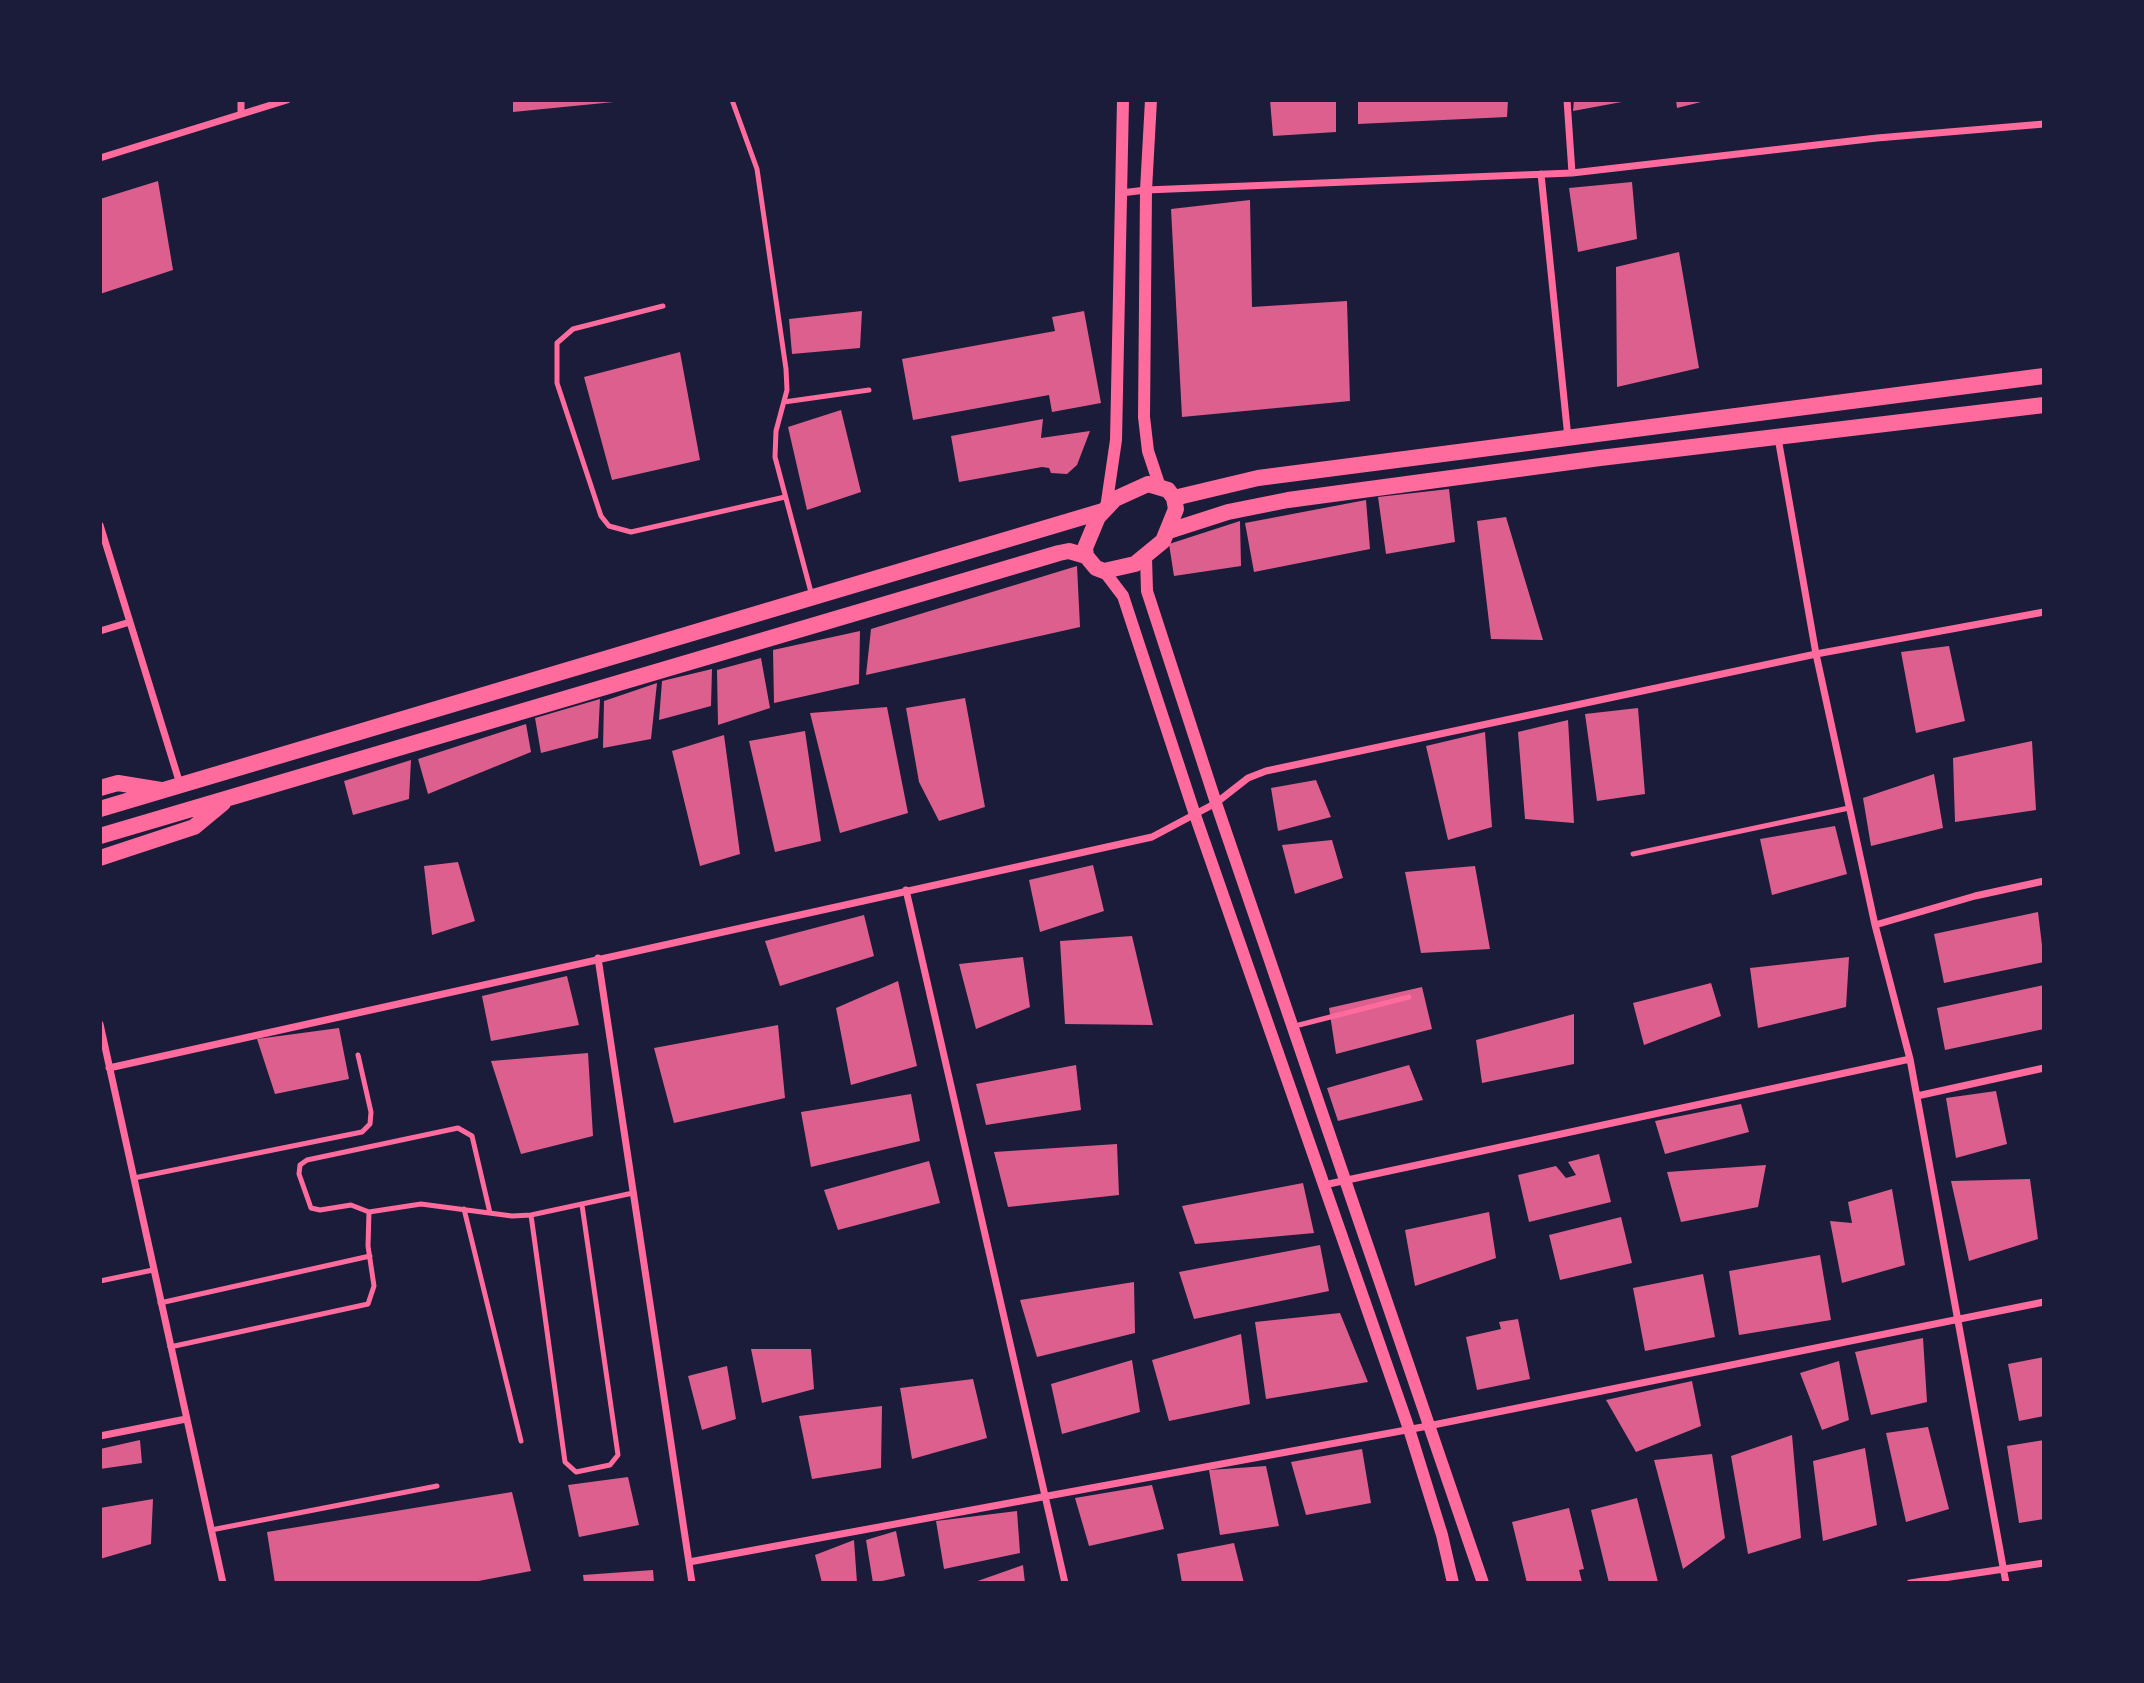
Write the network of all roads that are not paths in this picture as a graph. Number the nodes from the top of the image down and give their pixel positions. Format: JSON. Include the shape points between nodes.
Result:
{"nodes":[{"id":1,"x":241,"y":100,"type":"edge"},
{"id":2,"x":287,"y":100,"type":"edge"},
{"id":3,"x":732,"y":100,"type":"edge"},
{"id":4,"x":1123,"y":100,"type":"edge"},
{"id":5,"x":1151,"y":100,"type":"edge"},
{"id":6,"x":1567,"y":100,"type":"edge"},
{"id":7,"x":241,"y":114,"type":"junction"},
{"id":8,"x":2044,"y":124,"type":"edge"},
{"id":9,"x":100,"y":158,"type":"edge"},
{"id":10,"x":1572,"y":173,"type":"junction"},
{"id":11,"x":1541,"y":174,"type":"junction"},
{"id":12,"x":1146,"y":190,"type":"junction"},
{"id":13,"x":1119,"y":193,"type":"junction"},
{"id":14,"x":663,"y":306,"type":"dead end"},
{"id":15,"x":2044,"y":376,"type":"edge"},
{"id":16,"x":869,"y":390,"type":"dead end"},
{"id":17,"x":784,"y":402,"type":"junction"},
{"id":18,"x":2044,"y":405,"type":"edge"},
{"id":19,"x":1777,"y":436,"type":"junction"},
{"id":20,"x":1568,"y":438,"type":"junction"},
{"id":21,"x":1159,"y":484,"type":"junction"},
{"id":22,"x":785,"y":497,"type":"junction"},
{"id":23,"x":1174,"y":498,"type":"junction"},
{"id":24,"x":1105,"y":509,"type":"junction"},
{"id":25,"x":100,"y":525,"type":"edge"},
{"id":26,"x":1169,"y":531,"type":"junction"},
{"id":27,"x":1086,"y":556,"type":"junction"},
{"id":28,"x":1146,"y":558,"type":"junction"},
{"id":29,"x":1104,"y":571,"type":"junction"},
{"id":30,"x":813,"y":599,"type":"junction"},
{"id":31,"x":2044,"y":612,"type":"edge"},
{"id":32,"x":130,"y":622,"type":"junction"},
{"id":33,"x":100,"y":631,"type":"edge"},
{"id":34,"x":1816,"y":654,"type":"junction"},
{"id":35,"x":180,"y":784,"type":"junction"},
{"id":36,"x":100,"y":789,"type":"edge"},
{"id":37,"x":164,"y":790,"type":"junction"},
{"id":38,"x":225,"y":801,"type":"junction"},
{"id":39,"x":1216,"y":803,"type":"junction"},
{"id":40,"x":1849,"y":808,"type":"junction"},
{"id":41,"x":100,"y":809,"type":"edge"},
{"id":42,"x":1195,"y":815,"type":"junction"},
{"id":43,"x":100,"y":836,"type":"edge"},
{"id":44,"x":1633,"y":854,"type":"dead end"},
{"id":45,"x":100,"y":858,"type":"edge"},
{"id":46,"x":2044,"y":881,"type":"edge"},
{"id":47,"x":906,"y":890,"type":"junction"},
{"id":48,"x":1875,"y":925,"type":"junction"},
{"id":49,"x":598,"y":958,"type":"junction"},
{"id":50,"x":1409,"y":997,"type":"dead end"},
{"id":51,"x":100,"y":1024,"type":"edge"},
{"id":52,"x":1292,"y":1027,"type":"junction"},
{"id":53,"x":358,"y":1055,"type":"dead end"},
{"id":54,"x":1910,"y":1059,"type":"junction"},
{"id":55,"x":109,"y":1068,"type":"junction"},
{"id":56,"x":2044,"y":1068,"type":"edge"},
{"id":57,"x":100,"y":1070,"type":"edge"},
{"id":58,"x":1917,"y":1096,"type":"junction"},
{"id":59,"x":134,"y":1178,"type":"junction"},
{"id":60,"x":1346,"y":1182,"type":"junction"},
{"id":61,"x":1324,"y":1185,"type":"junction"},
{"id":62,"x":633,"y":1194,"type":"junction"},
{"id":63,"x":582,"y":1205,"type":"junction"},
{"id":64,"x":464,"y":1209,"type":"junction"},
{"id":65,"x":369,"y":1212,"type":"junction"},
{"id":66,"x":490,"y":1213,"type":"junction"},
{"id":67,"x":531,"y":1215,"type":"junction"},
{"id":68,"x":370,"y":1256,"type":"junction"},
{"id":69,"x":153,"y":1270,"type":"junction"},
{"id":70,"x":100,"y":1281,"type":"edge"},
{"id":71,"x":2044,"y":1302,"type":"edge"},
{"id":72,"x":160,"y":1303,"type":"junction"},
{"id":73,"x":1958,"y":1318,"type":"junction"},
{"id":74,"x":170,"y":1347,"type":"junction"},
{"id":75,"x":186,"y":1419,"type":"junction"},
{"id":76,"x":1428,"y":1426,"type":"junction"},
{"id":77,"x":1409,"y":1429,"type":"junction"},
{"id":78,"x":100,"y":1436,"type":"edge"},
{"id":79,"x":521,"y":1441,"type":"dead end"},
{"id":80,"x":437,"y":1486,"type":"dead end"},
{"id":81,"x":1045,"y":1494,"type":"junction"},
{"id":82,"x":211,"y":1530,"type":"junction"},
{"id":83,"x":689,"y":1562,"type":"junction"},
{"id":84,"x":2044,"y":1563,"type":"edge"},
{"id":85,"x":2004,"y":1569,"type":"junction"},
{"id":86,"x":223,"y":1583,"type":"edge"},
{"id":87,"x":692,"y":1583,"type":"edge"},
{"id":88,"x":1065,"y":1583,"type":"edge"},
{"id":89,"x":1453,"y":1583,"type":"edge"},
{"id":90,"x":1483,"y":1583,"type":"edge"},
{"id":91,"x":1910,"y":1583,"type":"edge"},
{"id":92,"x":2006,"y":1583,"type":"edge"}],
"edges":[{"from":1,"to":7,"type":"street"},
{"from":2,"to":7,"type":"street"},
{"from":3,"to":17,"type":"lane","via":[[757,169],[786,369]]},
{"from":4,"to":13,"type":"street"},
{"from":5,"to":12,"type":"street"},
{"from":6,"to":10,"type":"street"},
{"from":7,"to":9,"type":"street"},
{"from":8,"to":10,"type":"street"},
{"from":10,"to":11,"type":"street"},
{"from":11,"to":12,"type":"street"},
{"from":11,"to":20,"type":"street"},
{"from":12,"to":13,"type":"street"},
{"from":12,"to":21,"type":"street","via":[[1145,434]]},
{"from":13,"to":24,"type":"street","via":[[1116,440]]},
{"from":14,"to":22,"type":"lane","via":[[573,329],[557,343],[557,383],[601,516],[609,526],[631,532]]},
{"from":15,"to":20,"type":"main road"},
{"from":16,"to":17,"type":"lane"},
{"from":17,"to":22,"type":"lane","via":[[774,444]]},
{"from":18,"to":19,"type":"main road"},
{"from":19,"to":26,"type":"main road","via":[[1278,502]]},
{"from":19,"to":34,"type":"street"},
{"from":20,"to":23,"type":"main road","via":[[1258,478]]},
{"from":21,"to":23,"type":"main road"},
{"from":21,"to":24,"type":"main road","via":[[1137,486]]},
{"from":22,"to":30,"type":"lane"},
{"from":23,"to":26,"type":"main road","via":[[1176,509]]},
{"from":24,"to":27,"type":"main road","via":[[1087,540]]},
{"from":24,"to":30,"type":"main road"},
{"from":25,"to":32,"type":"street"},
{"from":26,"to":28,"type":"main road"},
{"from":27,"to":29,"type":"main road"},
{"from":27,"to":38,"type":"main road","via":[[1059,553]]},
{"from":28,"to":29,"type":"main road"},
{"from":28,"to":39,"type":"street","via":[[1146,591]]},
{"from":29,"to":42,"type":"street","via":[[1123,596]]},
{"from":30,"to":35,"type":"main road"},
{"from":31,"to":34,"type":"street"},
{"from":32,"to":33,"type":"street"},
{"from":32,"to":35,"type":"street"},
{"from":34,"to":39,"type":"street","via":[[1266,771],[1248,778]]},
{"from":34,"to":40,"type":"street"},
{"from":35,"to":37,"type":"main road"},
{"from":36,"to":37,"type":"main road","via":[[118,783]]},
{"from":37,"to":41,"type":"main road"},
{"from":38,"to":43,"type":"main road"},
{"from":38,"to":45,"type":"main road","via":[[194,827]]},
{"from":39,"to":42,"type":"street"},
{"from":39,"to":52,"type":"street"},
{"from":40,"to":44,"type":"lane"},
{"from":40,"to":48,"type":"street"},
{"from":42,"to":47,"type":"street","via":[[1152,837]]},
{"from":42,"to":61,"type":"street"},
{"from":46,"to":48,"type":"street"},
{"from":47,"to":49,"type":"street"},
{"from":47,"to":81,"type":"street"},
{"from":48,"to":54,"type":"street"},
{"from":49,"to":55,"type":"street"},
{"from":49,"to":62,"type":"street"},
{"from":50,"to":52,"type":"lane"},
{"from":51,"to":55,"type":"street"},
{"from":52,"to":60,"type":"street"},
{"from":53,"to":59,"type":"lane","via":[[372,1118],[362,1132]]},
{"from":54,"to":58,"type":"street"},
{"from":54,"to":60,"type":"street"},
{"from":55,"to":57,"type":"lane"},
{"from":55,"to":59,"type":"street"},
{"from":56,"to":58,"type":"street"},
{"from":58,"to":73,"type":"street"},
{"from":59,"to":69,"type":"street"},
{"from":60,"to":61,"type":"street"},
{"from":60,"to":76,"type":"street"},
{"from":61,"to":77,"type":"street"},
{"from":62,"to":63,"type":"lane"},
{"from":62,"to":83,"type":"street"},
{"from":63,"to":67,"type":"lane"},
{"from":63,"to":67,"type":"lane","via":[[618,1455],[610,1465],[576,1472],[565,1462]]},
{"from":64,"to":65,"type":"lane","via":[[421,1204]]},
{"from":64,"to":66,"type":"lane"},
{"from":64,"to":79,"type":"lane"},
{"from":65,"to":66,"type":"lane","via":[[351,1205],[311,1208],[300,1165],[458,1128],[472,1136]]},
{"from":65,"to":68,"type":"lane"},
{"from":66,"to":67,"type":"lane"},
{"from":68,"to":72,"type":"lane"},
{"from":68,"to":74,"type":"lane","via":[[374,1286],[368,1304]]},
{"from":69,"to":70,"type":"lane"},
{"from":69,"to":72,"type":"street"},
{"from":71,"to":73,"type":"street"},
{"from":72,"to":74,"type":"street"},
{"from":73,"to":76,"type":"street"},
{"from":73,"to":85,"type":"street"},
{"from":74,"to":75,"type":"street"},
{"from":75,"to":78,"type":"street"},
{"from":75,"to":82,"type":"street"},
{"from":76,"to":77,"type":"street"},
{"from":76,"to":90,"type":"street"},
{"from":77,"to":81,"type":"street"},
{"from":77,"to":89,"type":"street","via":[[1443,1535]]},
{"from":80,"to":82,"type":"lane"},
{"from":81,"to":83,"type":"street"},
{"from":81,"to":88,"type":"street"},
{"from":82,"to":86,"type":"street"},
{"from":83,"to":87,"type":"street"},
{"from":84,"to":85,"type":"street"},
{"from":85,"to":91,"type":"street"},
{"from":85,"to":92,"type":"street"}]}
